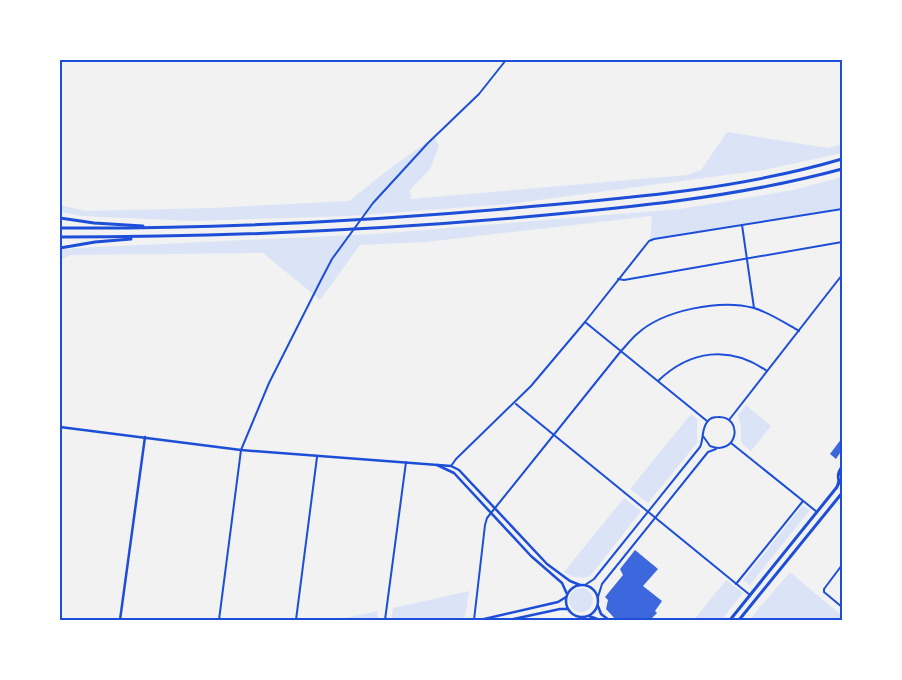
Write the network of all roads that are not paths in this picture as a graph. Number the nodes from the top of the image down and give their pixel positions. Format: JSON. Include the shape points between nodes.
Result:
{"nodes":[{"id":1,"x":506,"y":60,"type":"edge"},
{"id":2,"x":842,"y":159,"type":"edge"},
{"id":3,"x":842,"y":169,"type":"edge"},
{"id":4,"x":842,"y":208,"type":"edge"},
{"id":5,"x":60,"y":218,"type":"edge"},
{"id":6,"x":742,"y":224,"type":"junction"},
{"id":7,"x":151,"y":227,"type":"junction"},
{"id":8,"x":60,"y":228,"type":"edge"},
{"id":9,"x":60,"y":237,"type":"edge"},
{"id":10,"x":138,"y":238,"type":"junction"},
{"id":11,"x":842,"y":242,"type":"edge"},
{"id":12,"x":60,"y":248,"type":"edge"},
{"id":13,"x":747,"y":260,"type":"junction"},
{"id":14,"x":842,"y":275,"type":"edge"},
{"id":15,"x":618,"y":279,"type":"junction"},
{"id":16,"x":754,"y":308,"type":"junction"},
{"id":17,"x":585,"y":322,"type":"junction"},
{"id":18,"x":799,"y":332,"type":"junction"},
{"id":19,"x":621,"y":351,"type":"junction"},
{"id":20,"x":767,"y":371,"type":"junction"},
{"id":21,"x":658,"y":381,"type":"junction"},
{"id":22,"x":515,"y":403,"type":"junction"},
{"id":23,"x":729,"y":420,"type":"junction"},
{"id":24,"x":707,"y":421,"type":"junction"},
{"id":25,"x":60,"y":427,"type":"edge"},
{"id":26,"x":554,"y":434,"type":"junction"},
{"id":27,"x":703,"y":436,"type":"junction"},
{"id":28,"x":144,"y":437,"type":"junction"},
{"id":29,"x":731,"y":443,"type":"junction"},
{"id":30,"x":720,"y":448,"type":"junction"},
{"id":31,"x":240,"y":450,"type":"junction"},
{"id":32,"x":317,"y":456,"type":"junction"},
{"id":33,"x":406,"y":462,"type":"junction"},
{"id":34,"x":430,"y":464,"type":"junction"},
{"id":35,"x":452,"y":466,"type":"junction"},
{"id":36,"x":842,"y":467,"type":"edge"},
{"id":37,"x":839,"y":481,"type":"junction"},
{"id":38,"x":842,"y":486,"type":"edge"},
{"id":39,"x":842,"y":493,"type":"edge"},
{"id":40,"x":803,"y":501,"type":"junction"},
{"id":41,"x":496,"y":509,"type":"junction"},
{"id":42,"x":647,"y":512,"type":"junction"},
{"id":43,"x":817,"y":512,"type":"junction"},
{"id":44,"x":491,"y":513,"type":"junction"},
{"id":45,"x":654,"y":518,"type":"junction"},
{"id":46,"x":842,"y":565,"type":"edge"},
{"id":47,"x":736,"y":584,"type":"junction"},
{"id":48,"x":580,"y":585,"type":"junction"},
{"id":49,"x":585,"y":585,"type":"junction"},
{"id":50,"x":567,"y":595,"type":"junction"},
{"id":51,"x":750,"y":595,"type":"junction"},
{"id":52,"x":598,"y":598,"type":"junction"},
{"id":53,"x":597,"y":605,"type":"junction"},
{"id":54,"x":842,"y":607,"type":"edge"},
{"id":55,"x":568,"y":609,"type":"junction"},
{"id":56,"x":587,"y":616,"type":"junction"},
{"id":57,"x":120,"y":620,"type":"edge"},
{"id":58,"x":219,"y":620,"type":"edge"},
{"id":59,"x":296,"y":620,"type":"edge"},
{"id":60,"x":385,"y":620,"type":"edge"},
{"id":61,"x":474,"y":620,"type":"edge"},
{"id":62,"x":480,"y":620,"type":"edge"},
{"id":63,"x":509,"y":620,"type":"edge"},
{"id":64,"x":600,"y":620,"type":"edge"},
{"id":65,"x":609,"y":620,"type":"edge"},
{"id":66,"x":730,"y":620,"type":"edge"},
{"id":67,"x":739,"y":620,"type":"edge"}],
"edges":[{"from":1,"to":31,"type":"street","via":[[480,94],[428,143],[373,203],[344,242],[269,383]]},
{"from":2,"to":7,"type":"main road","via":[[764,178],[573,203],[370,219]]},
{"from":3,"to":10,"type":"main road","via":[[724,194],[569,213],[352,230]]},
{"from":4,"to":6,"type":"street"},
{"from":5,"to":7,"type":"main road"},
{"from":6,"to":13,"type":"street"},
{"from":6,"to":15,"type":"street","via":[[654,238]]},
{"from":7,"to":8,"type":"main road"},
{"from":9,"to":10,"type":"main road"},
{"from":10,"to":12,"type":"main road"},
{"from":11,"to":13,"type":"street"},
{"from":13,"to":15,"type":"street"},
{"from":13,"to":16,"type":"street"},
{"from":14,"to":18,"type":"street"},
{"from":15,"to":17,"type":"street"},
{"from":16,"to":18,"type":"street"},
{"from":16,"to":19,"type":"street","via":[[716,305],[674,314],[638,333]]},
{"from":17,"to":19,"type":"street"},
{"from":17,"to":22,"type":"street"},
{"from":18,"to":20,"type":"street"},
{"from":19,"to":21,"type":"street"},
{"from":19,"to":26,"type":"street"},
{"from":20,"to":21,"type":"street","via":[[743,358],[716,354],[690,359]]},
{"from":20,"to":23,"type":"street"},
{"from":21,"to":24,"type":"street"},
{"from":22,"to":26,"type":"street"},
{"from":22,"to":35,"type":"street"},
{"from":23,"to":24,"type":"street","via":[[720,416]]},
{"from":23,"to":29,"type":"street","via":[[734,429]]},
{"from":24,"to":27,"type":"street"},
{"from":25,"to":28,"type":"street"},
{"from":26,"to":41,"type":"street"},
{"from":26,"to":42,"type":"street"},
{"from":27,"to":30,"type":"street","via":[[710,446]]},
{"from":27,"to":42,"type":"street","via":[[700,447]]},
{"from":28,"to":31,"type":"street"},
{"from":28,"to":57,"type":"street"},
{"from":29,"to":30,"type":"street"},
{"from":29,"to":40,"type":"street"},
{"from":30,"to":45,"type":"street","via":[[708,452]]},
{"from":31,"to":32,"type":"street"},
{"from":31,"to":58,"type":"street"},
{"from":32,"to":33,"type":"street"},
{"from":32,"to":59,"type":"street"},
{"from":33,"to":34,"type":"street"},
{"from":33,"to":60,"type":"street"},
{"from":34,"to":35,"type":"street"},
{"from":34,"to":44,"type":"street","via":[[454,473]]},
{"from":35,"to":41,"type":"street"},
{"from":36,"to":37,"type":"main road","via":[[838,472]]},
{"from":37,"to":38,"type":"main road"},
{"from":37,"to":43,"type":"main road"},
{"from":39,"to":67,"type":"main road"},
{"from":40,"to":43,"type":"street"},
{"from":40,"to":47,"type":"street"},
{"from":41,"to":44,"type":"street"},
{"from":41,"to":48,"type":"street","via":[[547,564]]},
{"from":42,"to":45,"type":"street"},
{"from":42,"to":49,"type":"street","via":[[594,579]]},
{"from":43,"to":51,"type":"main road"},
{"from":44,"to":50,"type":"street","via":[[530,556],[562,583]]},
{"from":44,"to":61,"type":"street","via":[[485,525]]},
{"from":45,"to":47,"type":"street"},
{"from":45,"to":52,"type":"street","via":[[602,584]]},
{"from":46,"to":54,"type":"street","via":[[824,589]]},
{"from":47,"to":51,"type":"street"},
{"from":48,"to":49,"type":"street"},
{"from":48,"to":50,"type":"street"},
{"from":49,"to":52,"type":"street"},
{"from":50,"to":55,"type":"street"},
{"from":50,"to":62,"type":"street","via":[[558,602]]},
{"from":51,"to":66,"type":"main road"},
{"from":52,"to":53,"type":"street"},
{"from":53,"to":56,"type":"street"},
{"from":53,"to":65,"type":"street"},
{"from":55,"to":56,"type":"street","via":[[578,616]]},
{"from":55,"to":63,"type":"street"},
{"from":56,"to":64,"type":"street"}]}
